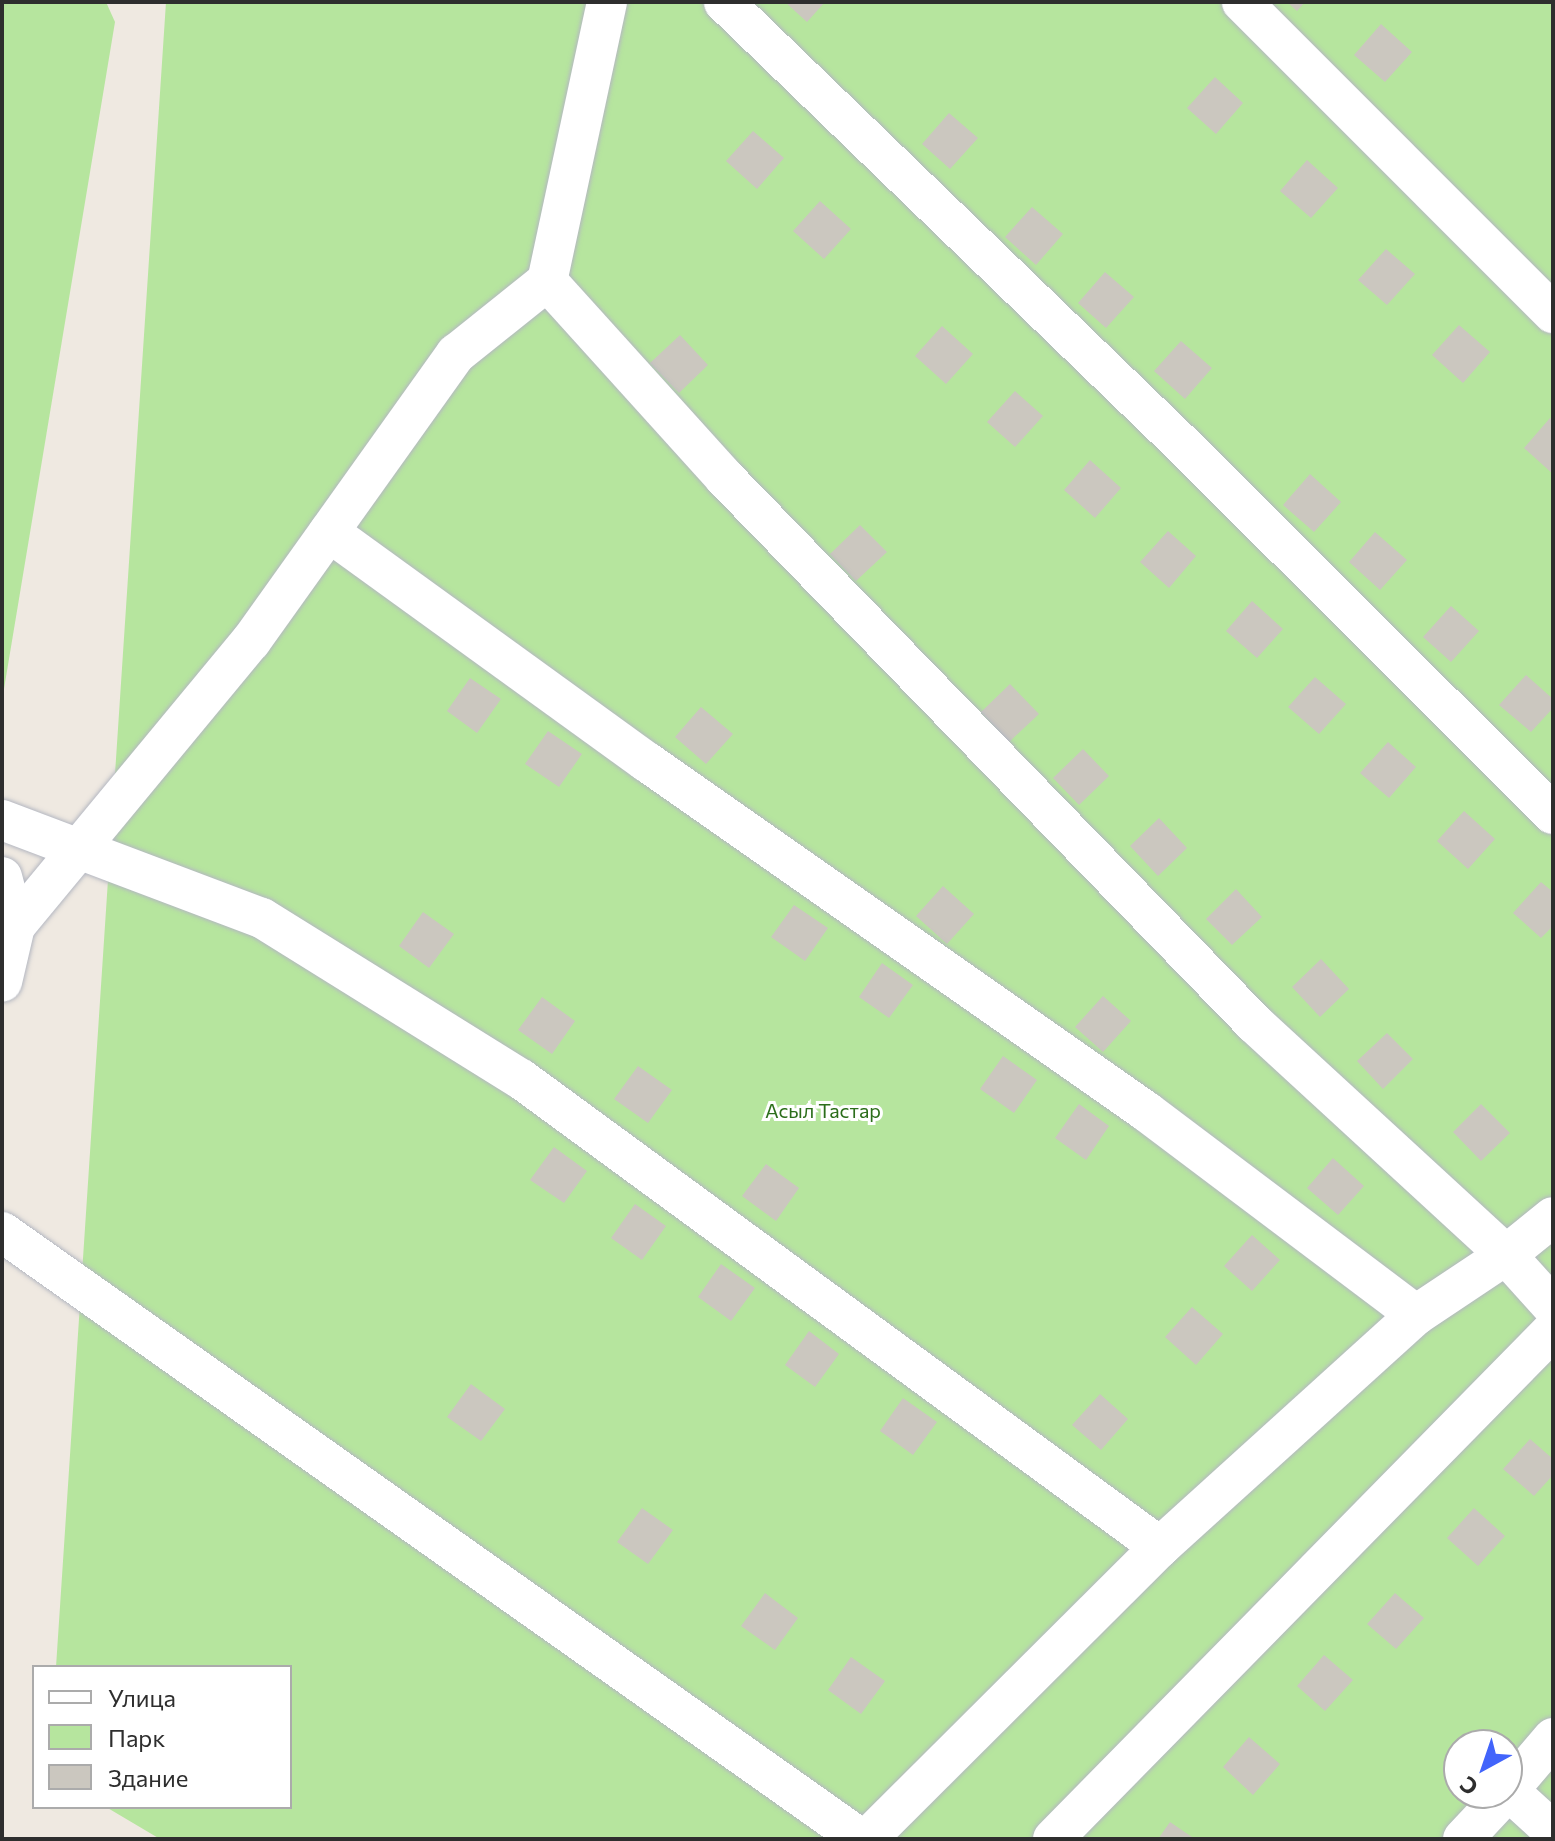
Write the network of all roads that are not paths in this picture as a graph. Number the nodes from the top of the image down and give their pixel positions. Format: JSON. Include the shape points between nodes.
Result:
{"nodes":[{"id":1,"x":607,"y":2,"type":"edge"},
{"id":2,"x":724,"y":2,"type":"edge"},
{"id":3,"x":1242,"y":2,"type":"edge"},
{"id":4,"x":547,"y":281,"type":"junction"},
{"id":5,"x":1553,"y":313,"type":"edge"},
{"id":6,"x":329,"y":532,"type":"junction"},
{"id":7,"x":1553,"y":814,"type":"edge"},
{"id":8,"x":2,"y":820,"type":"edge"},
{"id":9,"x":77,"y":849,"type":"junction"},
{"id":10,"x":2,"y":877,"type":"edge"},
{"id":11,"x":15,"y":926,"type":"junction"},
{"id":12,"x":2,"y":982,"type":"edge"},
{"id":13,"x":1553,"y":1217,"type":"edge"},
{"id":14,"x":2,"y":1232,"type":"edge"},
{"id":15,"x":1506,"y":1255,"type":"junction"},
{"id":16,"x":1553,"y":1307,"type":"edge"},
{"id":17,"x":1416,"y":1315,"type":"junction"},
{"id":18,"x":1553,"y":1330,"type":"edge"},
{"id":19,"x":1160,"y":1547,"type":"junction"},
{"id":20,"x":1553,"y":1738,"type":"edge"},
{"id":21,"x":1523,"y":1773,"type":"edge"},
{"id":22,"x":1523,"y":1806,"type":"edge"},
{"id":23,"x":1491,"y":1809,"type":"edge"},
{"id":24,"x":1553,"y":1831,"type":"edge"},
{"id":25,"x":864,"y":1839,"type":"edge"},
{"id":26,"x":1053,"y":1839,"type":"edge"},
{"id":27,"x":1463,"y":1839,"type":"edge"}],
"edges":[{"from":1,"to":4,"type":"street"},
{"from":2,"to":7,"type":"street","via":[[1184,446]]},
{"from":3,"to":5,"type":"street"},
{"from":4,"to":6,"type":"street","via":[[456,354]]},
{"from":4,"to":15,"type":"street","via":[[725,478],[1254,1023]]},
{"from":6,"to":9,"type":"street","via":[[251,641]]},
{"from":6,"to":17,"type":"street","via":[[1147,1112]]},
{"from":8,"to":9,"type":"street"},
{"from":9,"to":11,"type":"street"},
{"from":9,"to":19,"type":"street","via":[[262,918],[521,1079]]},
{"from":10,"to":11,"type":"street"},
{"from":11,"to":12,"type":"street"},
{"from":13,"to":15,"type":"street"},
{"from":14,"to":25,"type":"street"},
{"from":15,"to":16,"type":"street"},
{"from":15,"to":17,"type":"street"},
{"from":17,"to":19,"type":"street"},
{"from":18,"to":26,"type":"street"},
{"from":19,"to":25,"type":"street"},
{"from":20,"to":21,"type":"street"},
{"from":22,"to":24,"type":"street"},
{"from":23,"to":27,"type":"street"}]}
